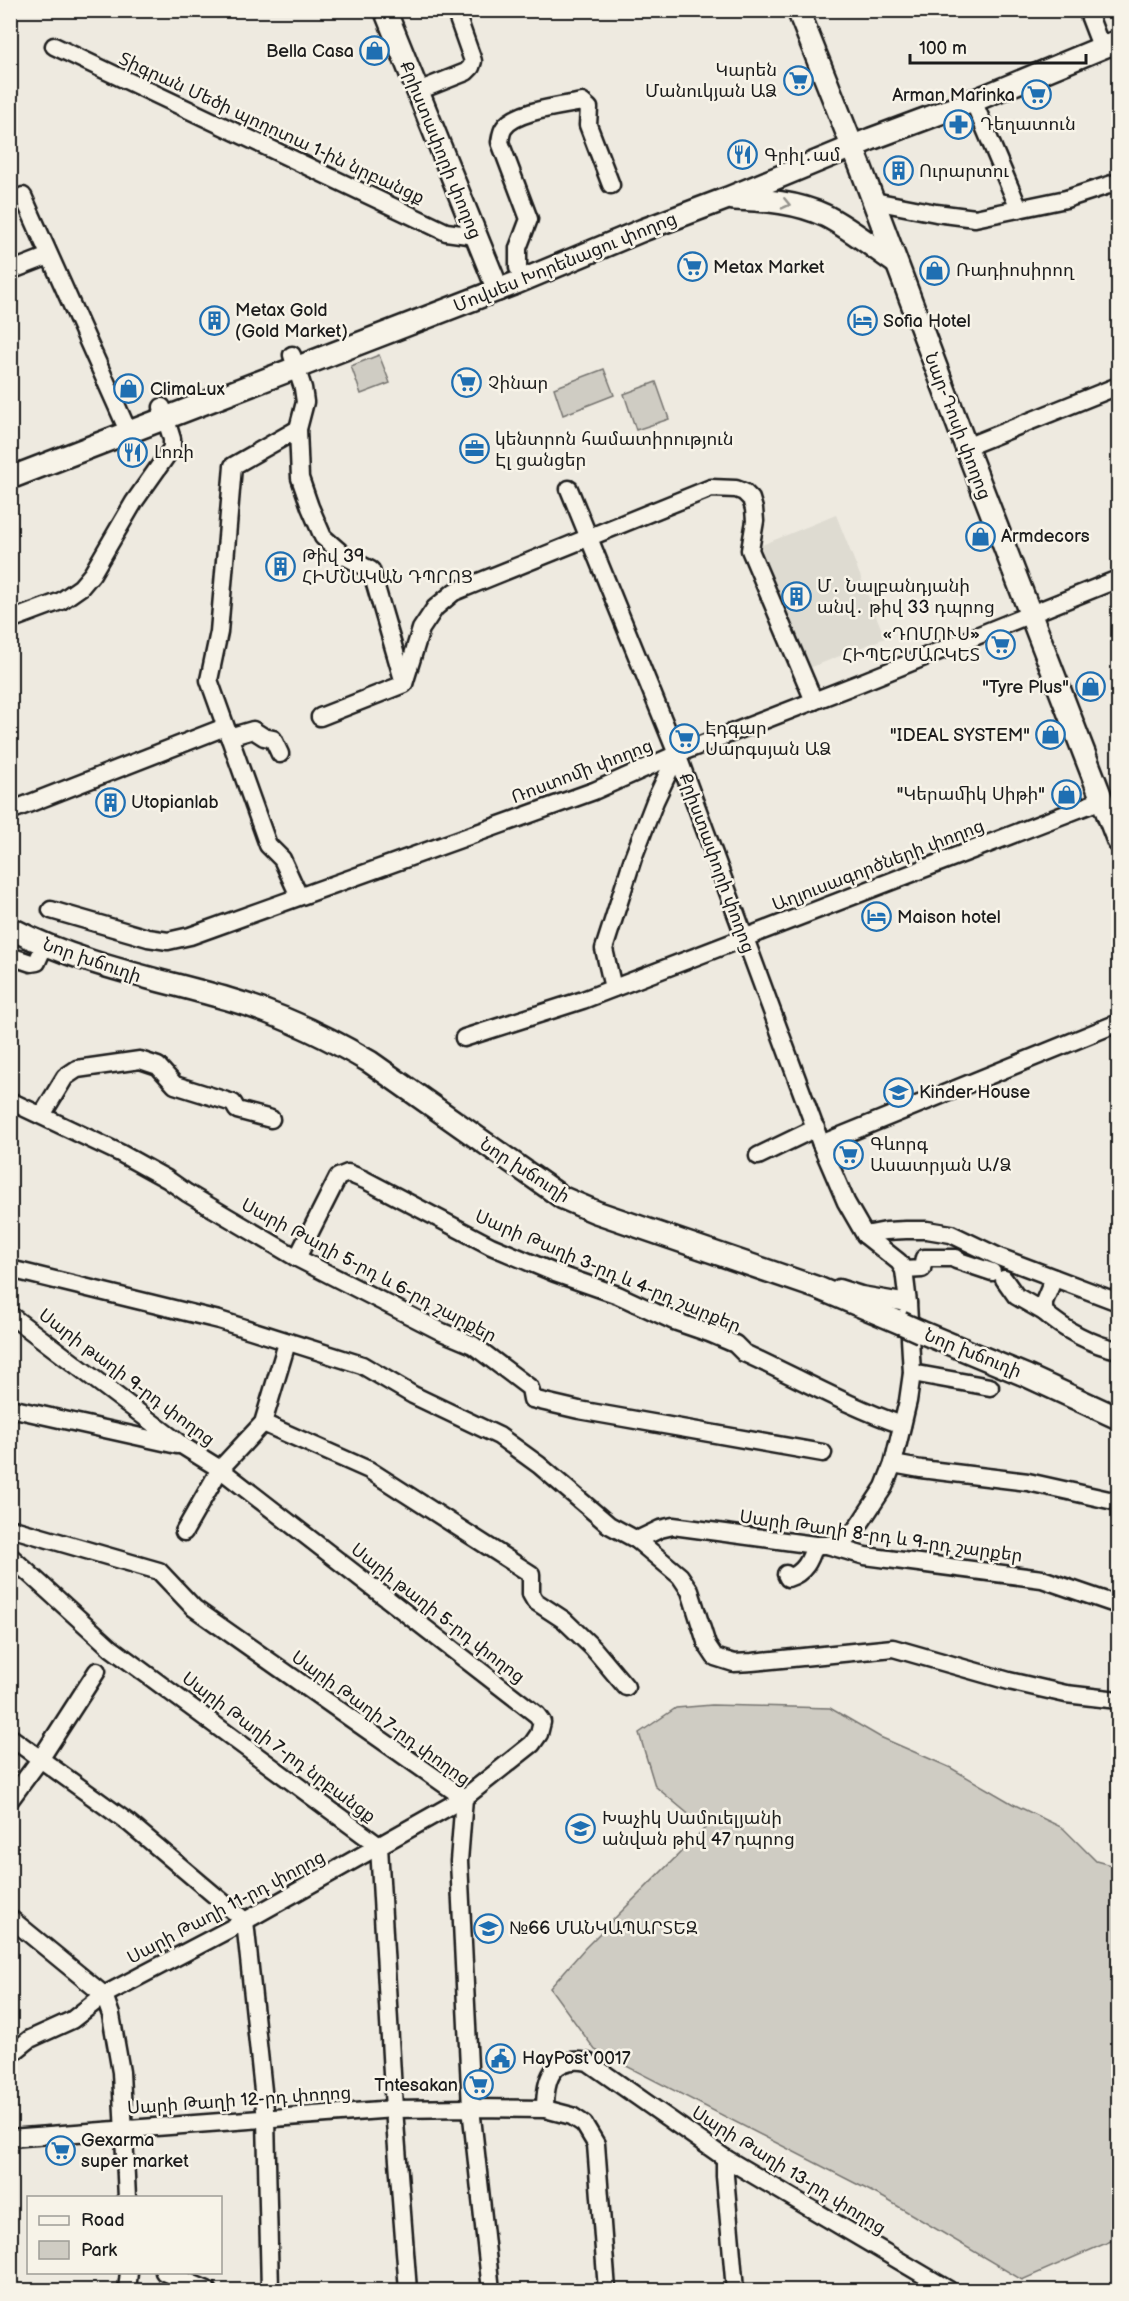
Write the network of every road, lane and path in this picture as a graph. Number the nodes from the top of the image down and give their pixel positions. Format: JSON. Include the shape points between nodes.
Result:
{"nodes":[{"id":1,"x":385,"y":10,"type":"edge"},
{"id":2,"x":455,"y":10,"type":"edge"},
{"id":3,"x":798,"y":10,"type":"edge"},
{"id":4,"x":1087,"y":10,"type":"edge"},
{"id":5,"x":1110,"y":43,"type":"edge"},
{"id":6,"x":54,"y":46,"type":"dead end"},
{"id":7,"x":418,"y":92,"type":"junction"},
{"id":8,"x":972,"y":100,"type":"junction"},
{"id":9,"x":850,"y":143,"type":"junction"},
{"id":10,"x":1119,"y":182,"type":"edge"},
{"id":11,"x":611,"y":184,"type":"dead end"},
{"id":12,"x":23,"y":196,"type":"dead end"},
{"id":13,"x":728,"y":198,"type":"junction"},
{"id":14,"x":874,"y":201,"type":"junction"},
{"id":15,"x":1019,"y":209,"type":"junction"},
{"id":16,"x":475,"y":236,"type":"junction"},
{"id":17,"x":49,"y":256,"type":"junction"},
{"id":18,"x":897,"y":263,"type":"junction"},
{"id":19,"x":518,"y":268,"type":"junction"},
{"id":20,"x":10,"y":271,"type":"edge"},
{"id":21,"x":495,"y":284,"type":"junction"},
{"id":22,"x":295,"y":361,"type":"junction"},
{"id":23,"x":1119,"y":386,"type":"edge"},
{"id":24,"x":164,"y":413,"type":"junction"},
{"id":25,"x":124,"y":422,"type":"junction"},
{"id":26,"x":298,"y":429,"type":"junction"},
{"id":27,"x":966,"y":447,"type":"junction"},
{"id":28,"x":10,"y":466,"type":"edge"},
{"id":29,"x":10,"y":478,"type":"edge"},
{"id":30,"x":569,"y":489,"type":"dead end"},
{"id":31,"x":588,"y":536,"type":"junction"},
{"id":32,"x":1119,"y":579,"type":"edge"},
{"id":33,"x":1031,"y":614,"type":"junction"},
{"id":34,"x":10,"y":620,"type":"edge"},
{"id":35,"x":405,"y":684,"type":"junction"},
{"id":36,"x":814,"y":701,"type":"junction"},
{"id":37,"x":320,"y":717,"type":"dead end"},
{"id":38,"x":227,"y":732,"type":"junction"},
{"id":39,"x":280,"y":754,"type":"dead end"},
{"id":40,"x":677,"y":754,"type":"junction"},
{"id":41,"x":1102,"y":800,"type":"junction"},
{"id":42,"x":10,"y":811,"type":"edge"},
{"id":43,"x":1119,"y":841,"type":"edge"},
{"id":44,"x":299,"y":896,"type":"junction"},
{"id":45,"x":51,"y":910,"type":"dead end"},
{"id":46,"x":10,"y":928,"type":"edge"},
{"id":47,"x":744,"y":937,"type":"junction"},
{"id":48,"x":45,"y":944,"type":"junction"},
{"id":49,"x":10,"y":956,"type":"edge"},
{"id":50,"x":613,"y":988,"type":"junction"},
{"id":51,"x":1119,"y":1023,"type":"edge"},
{"id":52,"x":464,"y":1038,"type":"dead end"},
{"id":53,"x":10,"y":1101,"type":"edge"},
{"id":54,"x":42,"y":1115,"type":"junction"},
{"id":55,"x":271,"y":1119,"type":"dead end"},
{"id":56,"x":818,"y":1136,"type":"junction"},
{"id":57,"x":758,"y":1156,"type":"dead end"},
{"id":58,"x":865,"y":1234,"type":"junction"},
{"id":59,"x":297,"y":1258,"type":"junction"},
{"id":60,"x":10,"y":1269,"type":"edge"},
{"id":61,"x":904,"y":1270,"type":"junction"},
{"id":62,"x":1054,"y":1278,"type":"junction"},
{"id":63,"x":818,"y":1288,"type":"junction"},
{"id":64,"x":1119,"y":1302,"type":"edge"},
{"id":65,"x":908,"y":1303,"type":"junction"},
{"id":66,"x":1044,"y":1312,"type":"junction"},
{"id":67,"x":10,"y":1315,"type":"edge"},
{"id":68,"x":287,"y":1343,"type":"junction"},
{"id":69,"x":1119,"y":1350,"type":"edge"},
{"id":70,"x":912,"y":1373,"type":"junction"},
{"id":71,"x":990,"y":1387,"type":"dead end"},
{"id":72,"x":10,"y":1408,"type":"edge"},
{"id":73,"x":1119,"y":1418,"type":"edge"},
{"id":74,"x":264,"y":1423,"type":"junction"},
{"id":75,"x":902,"y":1425,"type":"junction"},
{"id":76,"x":183,"y":1446,"type":"junction"},
{"id":77,"x":823,"y":1453,"type":"dead end"},
{"id":78,"x":893,"y":1464,"type":"junction"},
{"id":79,"x":220,"y":1469,"type":"junction"},
{"id":80,"x":1119,"y":1502,"type":"edge"},
{"id":81,"x":10,"y":1528,"type":"edge"},
{"id":82,"x":184,"y":1532,"type":"dead end"},
{"id":83,"x":637,"y":1540,"type":"junction"},
{"id":84,"x":821,"y":1545,"type":"junction"},
{"id":85,"x":10,"y":1556,"type":"edge"},
{"id":86,"x":786,"y":1574,"type":"dead end"},
{"id":87,"x":1119,"y":1605,"type":"edge"},
{"id":88,"x":97,"y":1671,"type":"dead end"},
{"id":89,"x":626,"y":1687,"type":"dead end"},
{"id":90,"x":1119,"y":1700,"type":"edge"},
{"id":91,"x":10,"y":1737,"type":"edge"},
{"id":92,"x":41,"y":1758,"type":"junction"},
{"id":93,"x":464,"y":1798,"type":"junction"},
{"id":94,"x":10,"y":1800,"type":"edge"},
{"id":95,"x":379,"y":1846,"type":"junction"},
{"id":96,"x":10,"y":1918,"type":"edge"},
{"id":97,"x":246,"y":1921,"type":"junction"},
{"id":98,"x":104,"y":1995,"type":"junction"},
{"id":99,"x":10,"y":2055,"type":"edge"},
{"id":100,"x":471,"y":2108,"type":"junction"},
{"id":101,"x":394,"y":2109,"type":"junction"},
{"id":102,"x":545,"y":2109,"type":"junction"},
{"id":103,"x":266,"y":2119,"type":"junction"},
{"id":104,"x":123,"y":2128,"type":"junction"},
{"id":105,"x":10,"y":2138,"type":"edge"},
{"id":106,"x":725,"y":2158,"type":"junction"},
{"id":107,"x":127,"y":2196,"type":"edge"},
{"id":108,"x":129,"y":2274,"type":"edge"},
{"id":109,"x":169,"y":2274,"type":"edge"},
{"id":110,"x":127,"y":2290,"type":"edge"},
{"id":111,"x":207,"y":2290,"type":"edge"},
{"id":112,"x":270,"y":2290,"type":"edge"},
{"id":113,"x":408,"y":2290,"type":"edge"},
{"id":114,"x":491,"y":2290,"type":"edge"},
{"id":115,"x":606,"y":2290,"type":"edge"},
{"id":116,"x":735,"y":2290,"type":"edge"},
{"id":117,"x":949,"y":2290,"type":"edge"}],
"edges":[{"from":1,"to":7,"type":"main road","name":"Քրիստափորի փողոց"},
{"from":2,"to":7,"type":"street","via":[[473,61],[471,67]]},
{"from":3,"to":9,"type":"main road","name":"Նար-Դոսի փողոց"},
{"from":4,"to":5,"type":"street"},
{"from":5,"to":8,"type":"main road","name":"Մովսես Խորենացու փողոց"},
{"from":6,"to":16,"type":"street","name":"Տիգրան Մեծի պողոտա 1-ին նրբանցք","via":[[446,232]]},
{"from":7,"to":16,"type":"main road","name":"Քրիստափորի փողոց"},
{"from":8,"to":9,"type":"main road","name":"Մովսես Խորենացու փողոց"},
{"from":8,"to":15,"type":"street"},
{"from":9,"to":13,"type":"main road","name":"Մովսես Խորենացու փողոց"},
{"from":9,"to":14,"type":"main road","name":"Նար-Դոսի փողոց"},
{"from":9,"to":19,"type":"main road","name":"Մովսես Խորենացու փողոց"},
{"from":10,"to":15,"type":"street"},
{"from":11,"to":19,"type":"street","via":[[588,125],[589,108],[582,102],[519,116],[510,122],[503,129],[500,142],[529,219],[518,248]]},
{"from":12,"to":17,"type":"street"},
{"from":13,"to":18,"type":"main road","one_way":true,"via":[[773,201],[812,210],[855,233]]},
{"from":13,"to":21,"type":"main road","name":"Մովսես Խորենացու փողոց"},
{"from":14,"to":15,"type":"street","via":[[975,218]]},
{"from":14,"to":18,"type":"main road","name":"Նար-Դոսի փողոց"},
{"from":16,"to":21,"type":"main road","name":"Քրիստափորի փողոց"},
{"from":17,"to":20,"type":"street"},
{"from":17,"to":25,"type":"street"},
{"from":18,"to":27,"type":"main road","name":"Նար-Դոսի փողոց"},
{"from":19,"to":21,"type":"main road","name":"Մովսես Խորենացու փողոց"},
{"from":21,"to":22,"type":"main road","name":"Մովսես Խորենացու փողոց"},
{"from":22,"to":24,"type":"main road","name":"Մովսես Խորենացու փողոց"},
{"from":22,"to":26,"type":"street","via":[[305,402]]},
{"from":23,"to":27,"type":"street"},
{"from":24,"to":25,"type":"main road","name":"Մովսես Խորենացու փողոց"},
{"from":24,"to":29,"type":"main road","name":"Մովսես Խորենացու փողոց"},
{"from":24,"to":34,"type":"street","via":[[172,448],[134,502],[92,574],[61,601]]},
{"from":25,"to":28,"type":"main road","name":"Մովսես Խորենացու փողոց"},
{"from":26,"to":35,"type":"street","via":[[300,478],[310,507],[323,537],[346,557],[371,570]]},
{"from":26,"to":38,"type":"street","via":[[238,462],[231,473],[219,632],[209,680]]},
{"from":27,"to":33,"type":"main road","name":"Նար-Դոսի փողոց"},
{"from":30,"to":31,"type":"street","name":"Քրիստափորի փողոց"},
{"from":31,"to":35,"type":"street","via":[[454,592],[435,608],[422,629]]},
{"from":31,"to":36,"type":"street","via":[[711,488],[744,492],[754,508],[750,550]]},
{"from":31,"to":40,"type":"street","name":"Քրիստափորի փողոց"},
{"from":32,"to":33,"type":"street","name":"Ռոստոմի փողոց"},
{"from":33,"to":36,"type":"street","name":"Ռոստոմի փողոց"},
{"from":33,"to":41,"type":"main road","name":"Նար-Դոսի փողոց"},
{"from":35,"to":37,"type":"street"},
{"from":36,"to":40,"type":"street","name":"Ռոստոմի փողոց"},
{"from":38,"to":39,"type":"street","via":[[253,730],[273,739]]},
{"from":38,"to":42,"type":"street"},
{"from":38,"to":44,"type":"street","via":[[268,845],[282,859]]},
{"from":40,"to":44,"type":"street","name":"Ռոստոմի փողոց","via":[[594,791]]},
{"from":40,"to":47,"type":"street","name":"Քրիստափորի փողոց"},
{"from":40,"to":50,"type":"street","via":[[633,858],[604,949]]},
{"from":41,"to":43,"type":"main road","name":"Նար-Դոսի փողոց"},
{"from":41,"to":47,"type":"street","name":"Աղյուսագործների փողոց"},
{"from":44,"to":45,"type":"street","name":"Ռոստոմի փողոց","via":[[190,936],[168,940],[148,938]]},
{"from":46,"to":48,"type":"main road","name":"Նոր խճուղի"},
{"from":47,"to":50,"type":"street","name":"Աղյուսագործների փողոց"},
{"from":47,"to":56,"type":"street","name":"Քրիստափորի փողոց"},
{"from":48,"to":49,"type":"street","via":[[38,962]]},
{"from":48,"to":63,"type":"main road","name":"Նոր խճուղի","via":[[100,965],[229,999],[285,1020],[370,1062],[563,1198]]},
{"from":50,"to":52,"type":"street","name":"Աղյուսագործների փողոց","via":[[548,1013]]},
{"from":51,"to":56,"type":"street"},
{"from":53,"to":54,"type":"street","name":"Սարի Թաղի 5-րդ և 6-րդ շարքեր"},
{"from":54,"to":55,"type":"street","via":[[65,1077],[78,1069],[140,1060],[158,1066],[175,1085]]},
{"from":54,"to":59,"type":"street","name":"Սարի Թաղի 5-րդ և 6-րդ շարքեր","via":[[167,1179]]},
{"from":56,"to":57,"type":"street"},
{"from":56,"to":58,"type":"street","name":"Քրիստափորի փողոց","via":[[846,1202]]},
{"from":58,"to":61,"type":"street","name":"Քրիստափորի փողոց"},
{"from":58,"to":62,"type":"street","via":[[906,1230],[951,1234]]},
{"from":59,"to":75,"type":"street","name":"Սարի Թաղի 3-րդ և 4-րդ շարքեր","via":[[338,1177],[348,1173],[491,1246],[735,1344],[744,1353],[841,1401]]},
{"from":59,"to":77,"type":"street","name":"Սարի Թաղի 5-րդ և 6-րդ շարքեր","via":[[473,1345],[530,1389],[532,1399]]},
{"from":60,"to":68,"type":"street","via":[[219,1320]]},
{"from":61,"to":65,"type":"street"},
{"from":61,"to":66,"type":"street","via":[[922,1269],[924,1258],[956,1258],[998,1276],[1016,1296]]},
{"from":62,"to":64,"type":"street"},
{"from":62,"to":66,"type":"street"},
{"from":63,"to":65,"type":"street","via":[[839,1288]]},
{"from":63,"to":73,"type":"main road","name":"Նոր խճուղի","bridge":true},
{"from":65,"to":70,"type":"street"},
{"from":66,"to":69,"type":"street","via":[[1079,1335]]},
{"from":67,"to":76,"type":"street","name":"Սարի թաղի 9-րդ փողոց"},
{"from":68,"to":74,"type":"street"},
{"from":68,"to":83,"type":"street","via":[[362,1365],[413,1395],[499,1436],[609,1525]]},
{"from":70,"to":71,"type":"street"},
{"from":70,"to":75,"type":"street"},
{"from":72,"to":76,"type":"street"},
{"from":74,"to":79,"type":"street"},
{"from":74,"to":89,"type":"street","via":[[369,1470],[531,1574],[535,1601],[564,1620]]},
{"from":75,"to":78,"type":"street"},
{"from":76,"to":79,"type":"street","name":"Սարի թաղի 9-րդ փողոց"},
{"from":78,"to":80,"type":"street","via":[[1028,1482]]},
{"from":78,"to":84,"type":"street","via":[[874,1505],[857,1528],[844,1541]]},
{"from":79,"to":82,"type":"street"},
{"from":79,"to":93,"type":"street","name":"Սարի թաղի 5-րդ փողոց","via":[[537,1715],[542,1722],[532,1744]]},
{"from":81,"to":93,"type":"street","name":"Սարի Թաղի 7-րդ փողոց","via":[[159,1571],[194,1608]]},
{"from":83,"to":84,"type":"street","name":"Սարի Թաղի 8-րդ և 9-րդ շարքեր","via":[[673,1526]]},
{"from":83,"to":90,"type":"street","via":[[686,1583],[707,1645],[718,1659],[752,1662],[893,1648],[1009,1681],[1066,1694]]},
{"from":84,"to":86,"type":"street","via":[[799,1574],[788,1578]]},
{"from":84,"to":87,"type":"street","name":"Սարի Թաղի 8-րդ և 9-րդ շարքեր","via":[[865,1556],[1042,1579]]},
{"from":85,"to":95,"type":"street","name":"Սարի Թաղի 7-րդ նրբանցք","via":[[111,1648]]},
{"from":88,"to":92,"type":"street"},
{"from":91,"to":92,"type":"street"},
{"from":92,"to":94,"type":"street"},
{"from":92,"to":97,"type":"street","via":[[129,1822]]},
{"from":93,"to":95,"type":"street","name":"Սարի Թաղի 11-րդ փողոց"},
{"from":93,"to":100,"type":"street","name":"Սարի Թաղի 7-րդ փողոց","via":[[459,1861]]},
{"from":95,"to":97,"type":"street","name":"Սարի Թաղի 11-րդ փողոց"},
{"from":95,"to":101,"type":"street","name":"Սարի Թաղի 7-րդ նրբանցք"},
{"from":96,"to":98,"type":"street"},
{"from":97,"to":98,"type":"street","name":"Սարի Թաղի 11-րդ փողոց"},
{"from":97,"to":103,"type":"street"},
{"from":98,"to":99,"type":"street","name":"Սարի Թաղի 11-րդ փողոց","via":[[74,2019],[28,2040]]},
{"from":98,"to":104,"type":"street","via":[[121,2072]]},
{"from":100,"to":101,"type":"street","name":"Սարի Թաղի 12-րդ փողոց"},
{"from":100,"to":102,"type":"street","name":"Սարի Թաղի 12-րդ փողոց"},
{"from":100,"to":114,"type":"street","name":"Սարի Թաղի 7-րդ փողոց"},
{"from":101,"to":103,"type":"street","name":"Սարի Թաղի 12-րդ փողոց"},
{"from":101,"to":113,"type":"street","name":"Սարի Թաղի 7-րդ նրբանցք"},
{"from":102,"to":106,"type":"street","name":"Սարի Թաղի 13-րդ փողոց","via":[[546,2083],[554,2070],[569,2062],[588,2062]]},
{"from":102,"to":115,"type":"street","name":"Սարի Թաղի 12-րդ փողոց","via":[[575,2117],[594,2140]]},
{"from":103,"to":104,"type":"street","name":"Սարի Թաղի 12-րդ փողոց"},
{"from":103,"to":112,"type":"street"},
{"from":104,"to":105,"type":"street","name":"Սարի Թաղի 12-րդ փողոց"},
{"from":104,"to":107,"type":"street"},
{"from":106,"to":116,"type":"street"},
{"from":106,"to":117,"type":"street","name":"Սարի Թաղի 13-րդ փողոց"},
{"from":108,"to":110,"type":"street"},
{"from":109,"to":111,"type":"street"}]}
